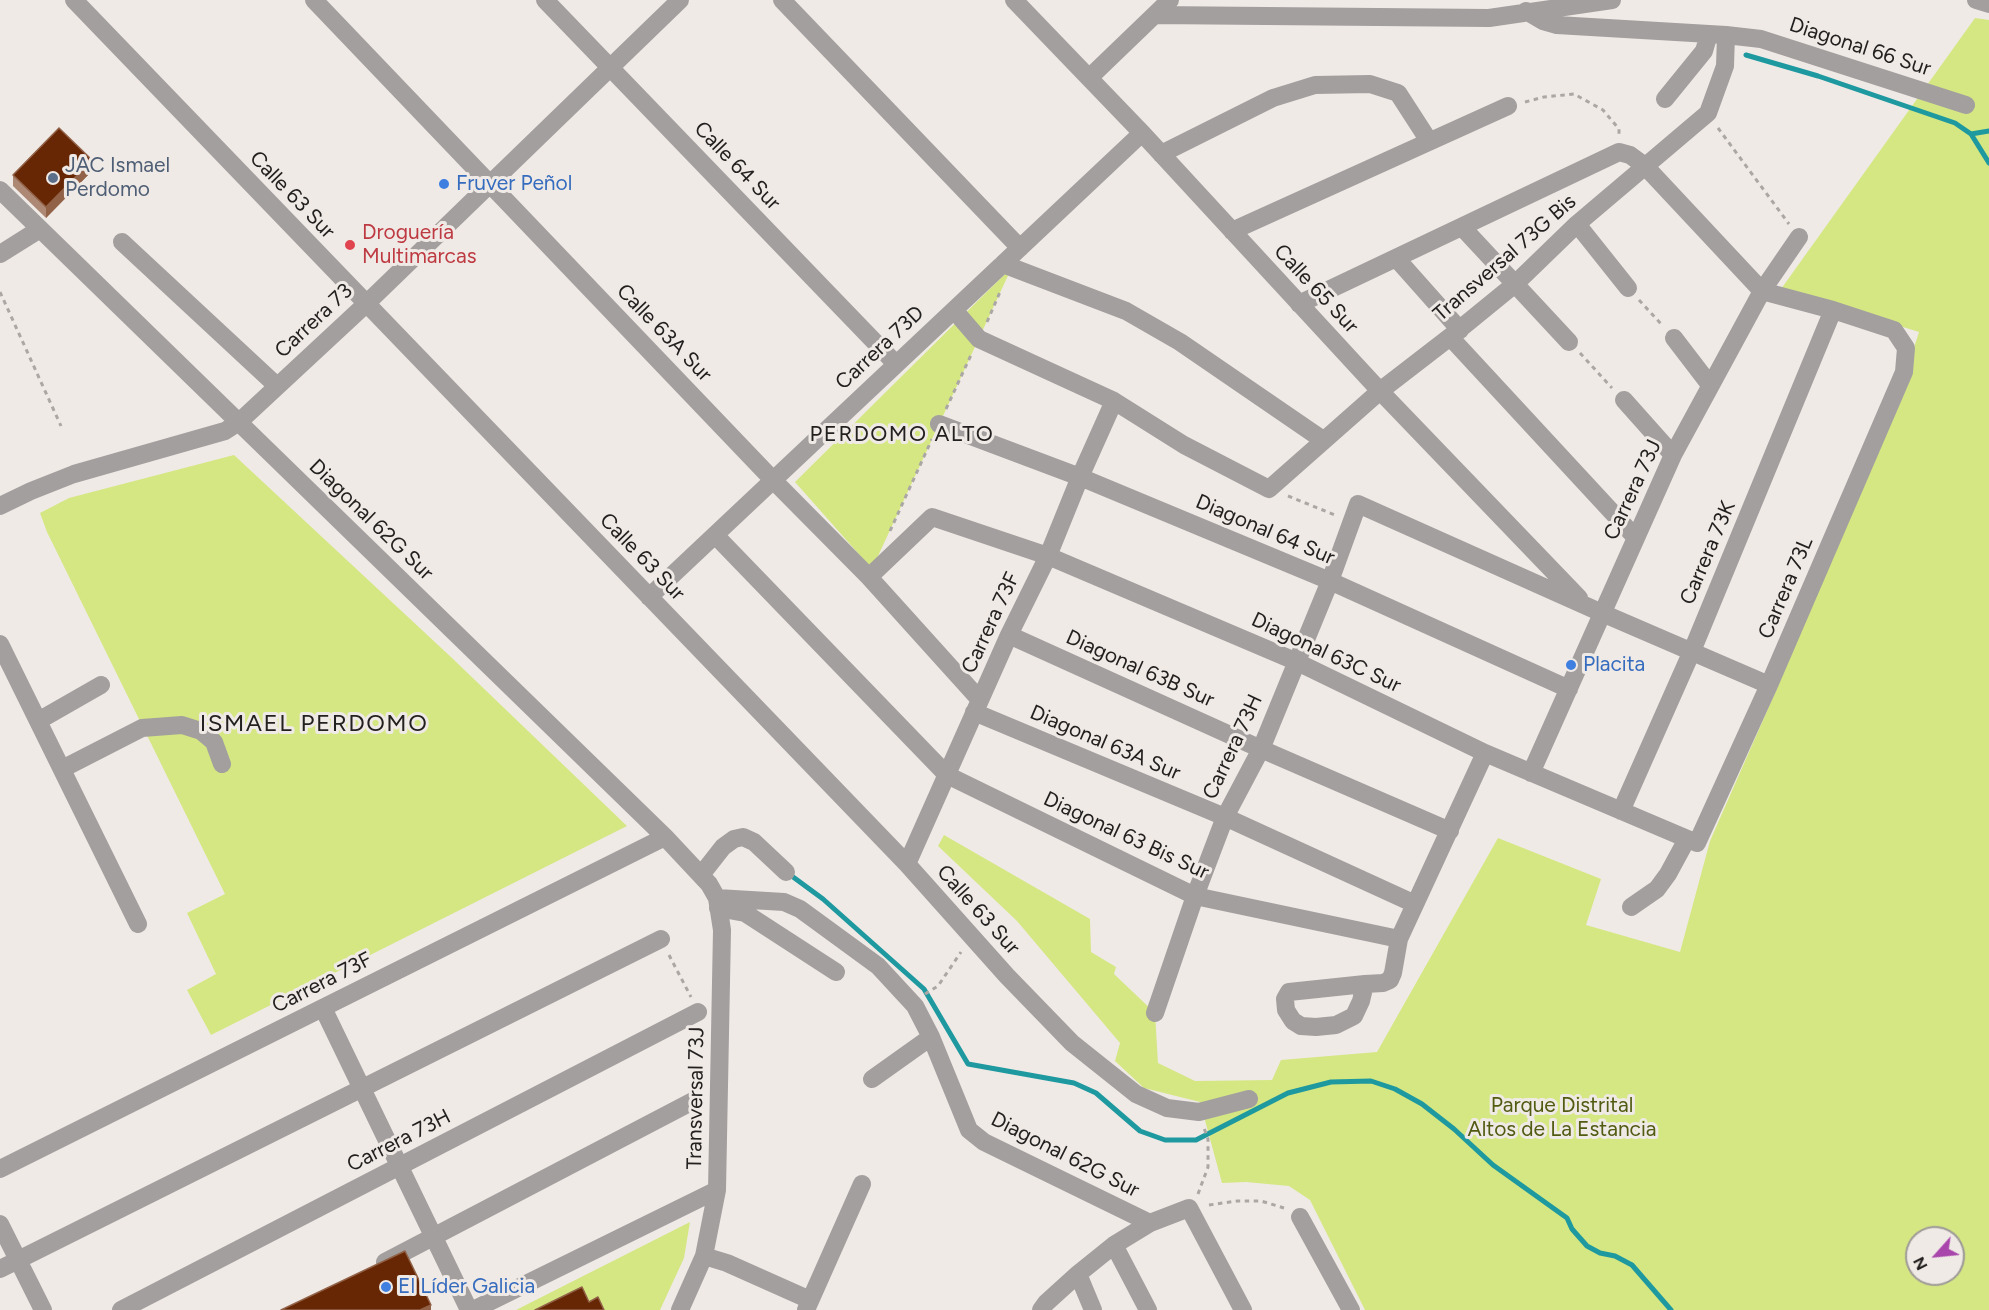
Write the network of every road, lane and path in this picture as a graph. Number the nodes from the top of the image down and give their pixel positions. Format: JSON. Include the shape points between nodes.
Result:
{"nodes":[{"id":1,"x":74,"y":0,"type":"edge"},
{"id":2,"x":314,"y":0,"type":"edge"},
{"id":3,"x":545,"y":0,"type":"edge"},
{"id":4,"x":680,"y":0,"type":"edge"},
{"id":5,"x":782,"y":0,"type":"edge"},
{"id":6,"x":1014,"y":0,"type":"edge"},
{"id":7,"x":1170,"y":0,"type":"edge"},
{"id":8,"x":1498,"y":0,"type":"edge"},
{"id":9,"x":1612,"y":0,"type":"edge"},
{"id":10,"x":1976,"y":0,"type":"edge"},
{"id":11,"x":1989,"y":4,"type":"edge"},
{"id":12,"x":1347,"y":8,"type":"edge"},
{"id":13,"x":1526,"y":11,"type":"junction"},
{"id":14,"x":1155,"y":15,"type":"junction"},
{"id":15,"x":1489,"y":18,"type":"junction"},
{"id":16,"x":1717,"y":34,"type":"junction"},
{"id":17,"x":610,"y":68,"type":"junction"},
{"id":18,"x":1089,"y":78,"type":"junction"},
{"id":19,"x":1665,"y":99,"type":"dead end"},
{"id":20,"x":1966,"y":105,"type":"dead end"},
{"id":21,"x":1508,"y":106,"type":"joint"},
{"id":22,"x":1707,"y":113,"type":"junction"},
{"id":23,"x":1142,"y":133,"type":"junction"},
{"id":24,"x":1429,"y":141,"type":"junction"},
{"id":25,"x":1619,"y":152,"type":"junction"},
{"id":26,"x":1161,"y":154,"type":"junction"},
{"id":27,"x":1645,"y":166,"type":"junction"},
{"id":28,"x":491,"y":183,"type":"junction"},
{"id":29,"x":0,"y":190,"type":"edge"},
{"id":30,"x":1577,"y":224,"type":"junction"},
{"id":31,"x":1462,"y":227,"type":"junction"},
{"id":32,"x":40,"y":229,"type":"junction"},
{"id":33,"x":1232,"y":231,"type":"junction"},
{"id":34,"x":1799,"y":237,"type":"joint"},
{"id":35,"x":122,"y":242,"type":"dead end"},
{"id":36,"x":1020,"y":248,"type":"junction"},
{"id":37,"x":0,"y":254,"type":"edge"},
{"id":38,"x":1396,"y":258,"type":"junction"},
{"id":39,"x":1004,"y":264,"type":"junction"},
{"id":40,"x":1515,"y":284,"type":"junction"},
{"id":41,"x":1628,"y":288,"type":"joint"},
{"id":42,"x":1762,"y":291,"type":"junction"},
{"id":43,"x":0,"y":292,"type":"edge"},
{"id":44,"x":366,"y":304,"type":"junction"},
{"id":45,"x":1299,"y":304,"type":"junction"},
{"id":46,"x":954,"y":310,"type":"junction"},
{"id":47,"x":1833,"y":310,"type":"junction"},
{"id":48,"x":1455,"y":334,"type":"junction"},
{"id":49,"x":1674,"y":338,"type":"joint"},
{"id":50,"x":1569,"y":342,"type":"joint"},
{"id":51,"x":896,"y":364,"type":"junction"},
{"id":52,"x":1710,"y":385,"type":"junction"},
{"id":53,"x":277,"y":386,"type":"junction"},
{"id":54,"x":1380,"y":391,"type":"junction"},
{"id":55,"x":1624,"y":400,"type":"joint"},
{"id":56,"x":1114,"y":401,"type":"junction"},
{"id":57,"x":239,"y":422,"type":"junction"},
{"id":58,"x":939,"y":424,"type":"dead end"},
{"id":59,"x":61,"y":426,"type":"dead end"},
{"id":60,"x":1323,"y":440,"type":"junction"},
{"id":61,"x":1673,"y":455,"type":"junction"},
{"id":62,"x":1080,"y":477,"type":"junction"},
{"id":63,"x":773,"y":480,"type":"junction"},
{"id":64,"x":1269,"y":489,"type":"junction"},
{"id":65,"x":0,"y":506,"type":"edge"},
{"id":66,"x":1350,"y":521,"type":"junction"},
{"id":67,"x":715,"y":535,"type":"junction"},
{"id":68,"x":1636,"y":538,"type":"junction"},
{"id":69,"x":1048,"y":556,"type":"junction"},
{"id":70,"x":869,"y":577,"type":"junction"},
{"id":71,"x":1330,"y":581,"type":"junction"},
{"id":72,"x":649,"y":597,"type":"junction"},
{"id":73,"x":1594,"y":610,"type":"junction"},
{"id":74,"x":1009,"y":635,"type":"junction"},
{"id":75,"x":0,"y":644,"type":"edge"},
{"id":76,"x":1692,"y":651,"type":"junction"},
{"id":77,"x":1295,"y":661,"type":"junction"},
{"id":78,"x":1768,"y":685,"type":"junction"},
{"id":79,"x":101,"y":686,"type":"dead end"},
{"id":80,"x":1569,"y":689,"type":"junction"},
{"id":81,"x":977,"y":706,"type":"junction"},
{"id":82,"x":38,"y":721,"type":"junction"},
{"id":83,"x":1260,"y":749,"type":"junction"},
{"id":84,"x":1485,"y":753,"type":"junction"},
{"id":85,"x":222,"y":764,"type":"dead end"},
{"id":86,"x":62,"y":769,"type":"junction"},
{"id":87,"x":1531,"y":773,"type":"junction"},
{"id":88,"x":947,"y":775,"type":"junction"},
{"id":89,"x":1621,"y":811,"type":"junction"},
{"id":90,"x":1225,"y":818,"type":"junction"},
{"id":91,"x":1450,"y":831,"type":"junction"},
{"id":92,"x":665,"y":837,"type":"junction"},
{"id":93,"x":1692,"y":841,"type":"junction"},
{"id":94,"x":907,"y":864,"type":"junction"},
{"id":95,"x":786,"y":872,"type":"dead end"},
{"id":96,"x":711,"y":891,"type":"junction"},
{"id":97,"x":1195,"y":896,"type":"junction"},
{"id":98,"x":1415,"y":904,"type":"junction"},
{"id":99,"x":1631,"y":907,"type":"dead end"},
{"id":100,"x":138,"y":924,"type":"dead end"},
{"id":101,"x":971,"y":936,"type":"junction"},
{"id":102,"x":661,"y":939,"type":"joint"},
{"id":103,"x":1399,"y":939,"type":"junction"},
{"id":104,"x":836,"y":972,"type":"dead end"},
{"id":105,"x":1365,"y":984,"type":"dead end"},
{"id":106,"x":938,"y":986,"type":"dead end"},
{"id":107,"x":323,"y":1008,"type":"junction"},
{"id":108,"x":698,"y":1012,"type":"joint"},
{"id":109,"x":1155,"y":1013,"type":"dead end"},
{"id":110,"x":931,"y":1037,"type":"junction"},
{"id":111,"x":873,"y":1079,"type":"dead end"},
{"id":112,"x":362,"y":1088,"type":"junction"},
{"id":113,"x":1249,"y":1099,"type":"dead end"},
{"id":114,"x":694,"y":1100,"type":"dead end"},
{"id":115,"x":1199,"y":1112,"type":"junction"},
{"id":116,"x":400,"y":1166,"type":"junction"},
{"id":117,"x":0,"y":1169,"type":"edge"},
{"id":118,"x":862,"y":1184,"type":"dead end"},
{"id":119,"x":717,"y":1190,"type":"junction"},
{"id":120,"x":1189,"y":1208,"type":"junction"},
{"id":121,"x":1300,"y":1217,"type":"joint"},
{"id":122,"x":1150,"y":1223,"type":"junction"},
{"id":123,"x":0,"y":1224,"type":"edge"},
{"id":124,"x":432,"y":1237,"type":"junction"},
{"id":125,"x":1114,"y":1245,"type":"junction"},
{"id":126,"x":704,"y":1256,"type":"junction"},
{"id":127,"x":18,"y":1260,"type":"junction"},
{"id":128,"x":372,"y":1268,"type":"edge"},
{"id":129,"x":0,"y":1269,"type":"edge"},
{"id":130,"x":1078,"y":1274,"type":"junction"},
{"id":131,"x":808,"y":1305,"type":"edge"},
{"id":132,"x":43,"y":1310,"type":"edge"},
{"id":133,"x":121,"y":1310,"type":"edge"},
{"id":134,"x":471,"y":1310,"type":"edge"},
{"id":135,"x":680,"y":1310,"type":"edge"},
{"id":136,"x":1041,"y":1310,"type":"edge"},
{"id":137,"x":1093,"y":1310,"type":"edge"},
{"id":138,"x":1148,"y":1310,"type":"edge"},
{"id":139,"x":1244,"y":1310,"type":"edge"},
{"id":140,"x":1351,"y":1310,"type":"edge"}],
"edges":[{"from":1,"to":44,"type":"street","name":"Calle 63 Sur"},
{"from":2,"to":28,"type":"street","name":"Calle 63A Sur"},
{"from":3,"to":17,"type":"street","name":"Calle 64 Sur"},
{"from":4,"to":17,"type":"street","name":"Carrera 73"},
{"from":5,"to":36,"type":"street"},
{"from":6,"to":18,"type":"street","name":"Calle 65 Sur"},
{"from":7,"to":14,"type":"street"},
{"from":8,"to":15,"type":"street"},
{"from":9,"to":13,"type":"street"},
{"from":10,"to":11,"type":"street"},
{"from":12,"to":14,"type":"street"},
{"from":12,"to":15,"type":"street"},
{"from":13,"to":15,"type":"street"},
{"from":13,"to":16,"type":"street","name":"Diagonal 66 Sur","via":[[1557,25]]},
{"from":14,"to":18,"type":"street"},
{"from":16,"to":19,"type":"street"},
{"from":16,"to":20,"type":"street","name":"Diagonal 66 Sur","via":[[1761,39]]},
{"from":16,"to":22,"type":"street","name":"Transversal 73G Bis","via":[[1725,66]]},
{"from":17,"to":28,"type":"street","name":"Carrera 73"},
{"from":17,"to":51,"type":"street","name":"Calle 64 Sur"},
{"from":18,"to":23,"type":"street","name":"Calle 65 Sur"},
{"from":21,"to":24,"type":"street"},
{"from":21,"to":25,"type":"path","via":[[1574,94],[1604,110],[1618,129]]},
{"from":22,"to":27,"type":"street","name":"Transversal 73G Bis"},
{"from":22,"to":34,"type":"path"},
{"from":23,"to":26,"type":"street","name":"Calle 65 Sur"},
{"from":23,"to":36,"type":"street","name":"Carrera 73D"},
{"from":24,"to":26,"type":"street","via":[[1398,93],[1370,84],[1315,85],[1273,98]]},
{"from":24,"to":33,"type":"street"},
{"from":25,"to":27,"type":"street"},
{"from":25,"to":31,"type":"street"},
{"from":26,"to":33,"type":"street","name":"Calle 65 Sur"},
{"from":27,"to":30,"type":"street","name":"Transversal 73G Bis"},
{"from":27,"to":42,"type":"street"},
{"from":28,"to":44,"type":"street","name":"Carrera 73"},
{"from":28,"to":63,"type":"street","name":"Calle 63A Sur"},
{"from":29,"to":32,"type":"street","name":"Diagonal 62G Sur"},
{"from":30,"to":40,"type":"street","name":"Transversal 73G Bis"},
{"from":30,"to":41,"type":"street"},
{"from":31,"to":38,"type":"street"},
{"from":31,"to":40,"type":"street"},
{"from":32,"to":37,"type":"street"},
{"from":32,"to":57,"type":"street","name":"Diagonal 62G Sur"},
{"from":33,"to":45,"type":"street","name":"Calle 65 Sur"},
{"from":34,"to":42,"type":"street","name":"Carrera 73J"},
{"from":35,"to":53,"type":"street"},
{"from":36,"to":39,"type":"street","name":"Carrera 73D"},
{"from":38,"to":45,"type":"street"},
{"from":38,"to":48,"type":"street"},
{"from":39,"to":46,"type":"street","name":"Carrera 73D"},
{"from":39,"to":60,"type":"street","via":[[1126,311],[1180,342]]},
{"from":40,"to":48,"type":"street","name":"Transversal 73G Bis"},
{"from":40,"to":50,"type":"street"},
{"from":41,"to":49,"type":"path"},
{"from":42,"to":47,"type":"street"},
{"from":42,"to":52,"type":"street","name":"Carrera 73J"},
{"from":43,"to":59,"type":"path"},
{"from":44,"to":53,"type":"street","name":"Carrera 73"},
{"from":44,"to":72,"type":"street","name":"Calle 63 Sur"},
{"from":45,"to":54,"type":"street","name":"Calle 65 Sur"},
{"from":46,"to":51,"type":"street","name":"Carrera 73D"},
{"from":46,"to":56,"type":"street","via":[[979,339]]},
{"from":47,"to":76,"type":"street","name":"Carrera 73K"},
{"from":47,"to":78,"type":"street","name":"Carrera 73L","via":[[1894,330],[1906,348],[1904,372]]},
{"from":48,"to":54,"type":"street","name":"Transversal 73G Bis"},
{"from":48,"to":68,"type":"street"},
{"from":49,"to":52,"type":"street"},
{"from":50,"to":55,"type":"path"},
{"from":51,"to":63,"type":"street","name":"Carrera 73D"},
{"from":52,"to":61,"type":"street","name":"Carrera 73J"},
{"from":53,"to":57,"type":"street","name":"Carrera 73"},
{"from":54,"to":60,"type":"street","name":"Transversal 73G Bis"},
{"from":54,"to":73,"type":"street","name":"Calle 65 Sur"},
{"from":55,"to":61,"type":"street"},
{"from":56,"to":62,"type":"street","name":"Carrera 73F"},
{"from":56,"to":64,"type":"street","via":[[1184,445]]},
{"from":57,"to":65,"type":"street","name":"Carrera 73","via":[[225,431],[74,474]]},
{"from":57,"to":92,"type":"street","name":"Diagonal 62G Sur"},
{"from":58,"to":62,"type":"street","name":"Diagonal 64 Sur"},
{"from":60,"to":64,"type":"street","name":"Transversal 73G Bis"},
{"from":61,"to":68,"type":"street","name":"Carrera 73J"},
{"from":62,"to":69,"type":"street","name":"Carrera 73F"},
{"from":62,"to":71,"type":"street","name":"Diagonal 64 Sur"},
{"from":63,"to":67,"type":"street","name":"Carrera 73D"},
{"from":63,"to":70,"type":"street","name":"Calle 63A Sur"},
{"from":64,"to":66,"type":"path"},
{"from":66,"to":71,"type":"street","name":"Carrera 73H"},
{"from":66,"to":73,"type":"street","name":"Carrera 73H","via":[[1358,504]]},
{"from":67,"to":72,"type":"street","name":"Carrera 73D"},
{"from":67,"to":88,"type":"street","name":"Diagonal 63 Bis Sur"},
{"from":68,"to":73,"type":"street","name":"Carrera 73J"},
{"from":69,"to":70,"type":"street","name":"Diagonal 63C Sur","via":[[932,516]]},
{"from":69,"to":74,"type":"street","name":"Carrera 73F"},
{"from":69,"to":77,"type":"street","name":"Diagonal 63C Sur"},
{"from":70,"to":81,"type":"street","name":"Calle 63A Sur"},
{"from":71,"to":77,"type":"street","name":"Carrera 73H"},
{"from":71,"to":80,"type":"street","name":"Diagonal 64 Sur"},
{"from":72,"to":94,"type":"street","name":"Calle 63 Sur"},
{"from":73,"to":76,"type":"street"},
{"from":73,"to":80,"type":"street","name":"Carrera 73J"},
{"from":74,"to":81,"type":"street","name":"Carrera 73F"},
{"from":74,"to":83,"type":"street","name":"Diagonal 63B Sur"},
{"from":75,"to":82,"type":"street"},
{"from":76,"to":78,"type":"street"},
{"from":76,"to":89,"type":"street","name":"Carrera 73K"},
{"from":77,"to":83,"type":"street","name":"Carrera 73H"},
{"from":77,"to":84,"type":"street","name":"Diagonal 63C Sur"},
{"from":78,"to":93,"type":"street","name":"Carrera 73L"},
{"from":79,"to":82,"type":"street"},
{"from":80,"to":87,"type":"street","name":"Carrera 73J"},
{"from":81,"to":88,"type":"street","name":"Carrera 73F"},
{"from":81,"to":90,"type":"street","name":"Diagonal 63A Sur"},
{"from":82,"to":86,"type":"street"},
{"from":83,"to":90,"type":"street","name":"Carrera 73H"},
{"from":83,"to":91,"type":"street","name":"Diagonal 63B Sur"},
{"from":84,"to":87,"type":"street","name":"Diagonal 63C Sur"},
{"from":84,"to":91,"type":"street"},
{"from":85,"to":86,"type":"street","via":[[214,742],[201,731],[182,725],[141,728]]},
{"from":86,"to":100,"type":"street"},
{"from":87,"to":89,"type":"street","name":"Diagonal 63C Sur"},
{"from":88,"to":94,"type":"street","name":"Carrera 73F"},
{"from":88,"to":97,"type":"street","name":"Diagonal 63 Bis Sur"},
{"from":89,"to":93,"type":"street","name":"Diagonal 63C Sur"},
{"from":90,"to":97,"type":"street","name":"Carrera 73H"},
{"from":90,"to":98,"type":"street","name":"Diagonal 63A Sur"},
{"from":91,"to":98,"type":"street"},
{"from":92,"to":96,"type":"street","name":"Diagonal 62G Sur"},
{"from":92,"to":107,"type":"street","name":"Carrera 73F"},
{"from":93,"to":99,"type":"street","name":"Carrera 73L","via":[[1657,889]]},
{"from":94,"to":101,"type":"street","name":"Calle 63 Sur"},
{"from":95,"to":96,"type":"street","via":[[754,842],[744,837],[734,839],[723,847]]},
{"from":96,"to":104,"type":"street"},
{"from":96,"to":110,"type":"street","name":"Diagonal 62G Sur","via":[[784,902],[800,909],[878,966],[915,1006]]},
{"from":96,"to":119,"type":"street","name":"Transversal 73J","via":[[722,930]]},
{"from":97,"to":103,"type":"street","name":"Diagonal 63 Bis Sur"},
{"from":97,"to":109,"type":"street","name":"Carrera 73H"},
{"from":98,"to":103,"type":"street"},
{"from":101,"to":106,"type":"path"},
{"from":101,"to":115,"type":"street","name":"Calle 63 Sur","via":[[1072,1042],[1136,1095],[1167,1108]]},
{"from":102,"to":108,"type":"path"},
{"from":102,"to":112,"type":"street"},
{"from":103,"to":105,"type":"street","via":[[1390,980]]},
{"from":107,"to":112,"type":"street"},
{"from":107,"to":117,"type":"street","name":"Carrera 73F"},
{"from":108,"to":116,"type":"street","name":"Carrera 73H"},
{"from":110,"to":111,"type":"street"},
{"from":110,"to":122,"type":"street","name":"Diagonal 62G Sur","via":[[969,1130],[984,1142]]},
{"from":112,"to":116,"type":"street"},
{"from":112,"to":127,"type":"street"},
{"from":113,"to":115,"type":"street"},
{"from":114,"to":124,"type":"street"},
{"from":115,"to":120,"type":"path","via":[[1208,1139],[1208,1167],[1201,1190]]},
{"from":116,"to":124,"type":"street"},
{"from":116,"to":133,"type":"street","name":"Carrera 73H"},
{"from":118,"to":131,"type":"street"},
{"from":119,"to":126,"type":"street","name":"Transversal 73J"},
{"from":119,"to":134,"type":"street"},
{"from":120,"to":121,"type":"path","via":[[1261,1201]]},
{"from":120,"to":122,"type":"street"},
{"from":120,"to":139,"type":"street"},
{"from":121,"to":140,"type":"street"},
{"from":122,"to":125,"type":"street"},
{"from":123,"to":127,"type":"street"},
{"from":124,"to":128,"type":"street"},
{"from":124,"to":134,"type":"street"},
{"from":125,"to":130,"type":"street"},
{"from":125,"to":138,"type":"street"},
{"from":126,"to":131,"type":"street","via":[[727,1263]]},
{"from":126,"to":135,"type":"street","name":"Transversal 73J"},
{"from":127,"to":129,"type":"street"},
{"from":127,"to":132,"type":"street"},
{"from":130,"to":136,"type":"street"},
{"from":130,"to":137,"type":"street"}]}
